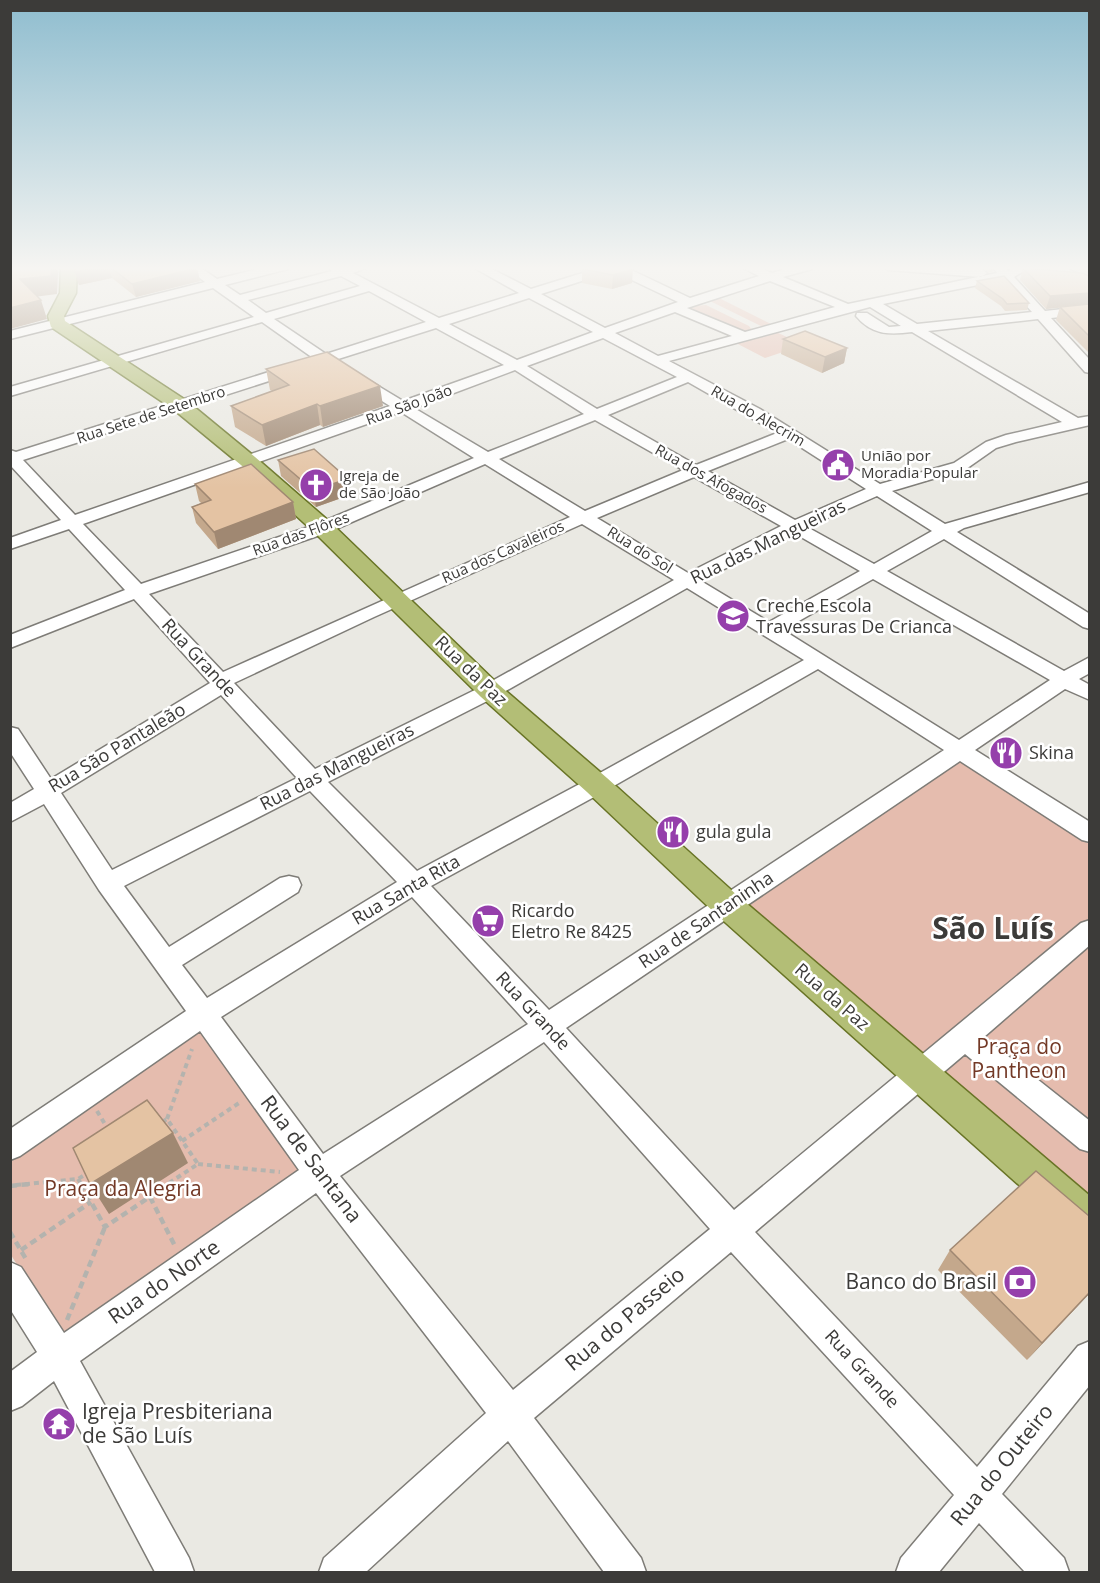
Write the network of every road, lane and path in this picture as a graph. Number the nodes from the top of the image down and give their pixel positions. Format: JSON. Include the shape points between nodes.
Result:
{"nodes":[{"id":1,"x":82,"y":340,"type":"edge"},
{"id":2,"x":189,"y":340,"type":"edge"},
{"id":3,"x":295,"y":340,"type":"edge"},
{"id":4,"x":389,"y":340,"type":"edge"},
{"id":5,"x":468,"y":340,"type":"edge"},
{"id":6,"x":587,"y":340,"type":"edge"},
{"id":7,"x":619,"y":340,"type":"edge"},
{"id":8,"x":730,"y":340,"type":"edge"},
{"id":9,"x":935,"y":340,"type":"edge"},
{"id":10,"x":1062,"y":340,"type":"edge"},
{"id":11,"x":325,"y":360,"type":"junction"},
{"id":12,"x":657,"y":360,"type":"junction"},
{"id":13,"x":114,"y":362,"type":"junction"},
{"id":14,"x":517,"y":366,"type":"junction"},
{"id":15,"x":1089,"y":369,"type":"edge"},
{"id":16,"x":689,"y":377,"type":"junction"},
{"id":17,"x":12,"y":392,"type":"edge"},
{"id":18,"x":180,"y":405,"type":"junction"},
{"id":19,"x":402,"y":408,"type":"junction"},
{"id":20,"x":597,"y":415,"type":"junction"},
{"id":21,"x":1082,"y":422,"type":"edge"},
{"id":22,"x":789,"y":433,"type":"junction"},
{"id":23,"x":11,"y":458,"type":"edge"},
{"id":24,"x":487,"y":458,"type":"junction"},
{"id":25,"x":248,"y":461,"type":"junction"},
{"id":26,"x":695,"y":470,"type":"junction"},
{"id":27,"x":1089,"y":487,"type":"edge"},
{"id":28,"x":877,"y":490,"type":"junction"},
{"id":29,"x":586,"y":516,"type":"junction"},
{"id":30,"x":72,"y":522,"type":"junction"},
{"id":31,"x":795,"y":526,"type":"junction"},
{"id":32,"x":322,"y":528,"type":"junction"},
{"id":33,"x":944,"y":531,"type":"junction"},
{"id":34,"x":10,"y":544,"type":"edge"},
{"id":35,"x":874,"y":572,"type":"junction"},
{"id":36,"x":688,"y":580,"type":"junction"},
{"id":37,"x":136,"y":592,"type":"junction"},
{"id":38,"x":396,"y":599,"type":"junction"},
{"id":39,"x":1089,"y":623,"type":"edge"},
{"id":40,"x":769,"y":630,"type":"junction"},
{"id":41,"x":10,"y":642,"type":"edge"},
{"id":42,"x":818,"y":660,"type":"junction"},
{"id":43,"x":1089,"y":663,"type":"edge"},
{"id":44,"x":1064,"y":680,"type":"junction"},
{"id":45,"x":222,"y":682,"type":"junction"},
{"id":46,"x":490,"y":691,"type":"junction"},
{"id":47,"x":1089,"y":694,"type":"edge"},
{"id":48,"x":10,"y":734,"type":"edge"},
{"id":49,"x":959,"y":749,"type":"junction"},
{"id":50,"x":312,"y":780,"type":"junction"},
{"id":51,"x":597,"y":784,"type":"junction"},
{"id":52,"x":48,"y":789,"type":"junction"},
{"id":53,"x":10,"y":814,"type":"edge"},
{"id":54,"x":1089,"y":834,"type":"edge"},
{"id":55,"x":108,"y":883,"type":"junction"},
{"id":56,"x":414,"y":884,"type":"junction"},
{"id":57,"x":289,"y":885,"type":"dead end"},
{"id":58,"x":728,"y":906,"type":"junction"},
{"id":59,"x":1089,"y":930,"type":"edge"},
{"id":60,"x":167,"y":961,"type":"junction"},
{"id":61,"x":205,"y":1013,"type":"junction"},
{"id":62,"x":547,"y":1026,"type":"junction"},
{"id":63,"x":964,"y":1037,"type":"junction"},
{"id":64,"x":201,"y":1050,"type":"dead end"},
{"id":65,"x":920,"y":1075,"type":"junction"},
{"id":66,"x":233,"y":1094,"type":"dead end"},
{"id":67,"x":239,"y":1103,"type":"junction"},
{"id":68,"x":96,"y":1111,"type":"dead end"},
{"id":69,"x":245,"y":1112,"type":"dead end"},
{"id":70,"x":167,"y":1119,"type":"junction"},
{"id":71,"x":158,"y":1125,"type":"edge"},
{"id":72,"x":109,"y":1130,"type":"edge"},
{"id":73,"x":1089,"y":1139,"type":"edge"},
{"id":74,"x":182,"y":1141,"type":"junction"},
{"id":75,"x":10,"y":1146,"type":"edge"},
{"id":76,"x":198,"y":1164,"type":"junction"},
{"id":77,"x":96,"y":1168,"type":"edge"},
{"id":78,"x":320,"y":1173,"type":"junction"},
{"id":79,"x":78,"y":1179,"type":"junction"},
{"id":80,"x":280,"y":1179,"type":"dead end"},
{"id":81,"x":10,"y":1186,"type":"edge"},
{"id":82,"x":150,"y":1197,"type":"junction"},
{"id":83,"x":92,"y":1202,"type":"junction"},
{"id":84,"x":1089,"y":1222,"type":"edge"},
{"id":85,"x":105,"y":1227,"type":"junction"},
{"id":86,"x":732,"y":1230,"type":"junction"},
{"id":87,"x":10,"y":1232,"type":"edge"},
{"id":88,"x":177,"y":1250,"type":"dead end"},
{"id":89,"x":21,"y":1266,"type":"edge"},
{"id":90,"x":59,"y":1317,"type":"dead end"},
{"id":91,"x":74,"y":1320,"type":"dead end"},
{"id":92,"x":62,"y":1341,"type":"junction"},
{"id":93,"x":1089,"y":1358,"type":"edge"},
{"id":94,"x":10,"y":1394,"type":"edge"},
{"id":95,"x":510,"y":1415,"type":"junction"},
{"id":96,"x":978,"y":1494,"type":"junction"},
{"id":97,"x":175,"y":1572,"type":"edge"},
{"id":98,"x":338,"y":1572,"type":"edge"},
{"id":99,"x":627,"y":1572,"type":"edge"},
{"id":100,"x":915,"y":1572,"type":"edge"},
{"id":101,"x":1050,"y":1572,"type":"edge"}],
"edges":[{"from":1,"to":13,"type":"main road","name":"Rua da Paz"},
{"from":2,"to":13,"type":"street"},
{"from":3,"to":11,"type":"street","name":"Rua do Sol"},
{"from":4,"to":11,"type":"street","name":"Rua Sete de Setembro"},
{"from":5,"to":14,"type":"street","name":"Rua dos Afogados"},
{"from":6,"to":14,"type":"street","name":"Rua São João"},
{"from":7,"to":12,"type":"street","name":"Rua do Alecrim"},
{"from":8,"to":12,"type":"street"},
{"from":9,"to":21,"type":"street"},
{"from":10,"to":15,"type":"street"},
{"from":11,"to":18,"type":"street","name":"Rua Sete de Setembro"},
{"from":11,"to":19,"type":"street","name":"Rua do Sol"},
{"from":12,"to":16,"type":"street","name":"Rua do Alecrim"},
{"from":13,"to":17,"type":"street"},
{"from":13,"to":18,"type":"main road","name":"Rua da Paz"},
{"from":14,"to":19,"type":"street","name":"Rua São João"},
{"from":14,"to":20,"type":"street","name":"Rua dos Afogados"},
{"from":16,"to":20,"type":"street","name":"Rua das Flôres"},
{"from":16,"to":22,"type":"street","name":"Rua do Alecrim"},
{"from":18,"to":23,"type":"street","name":"Rua Sete de Setembro"},
{"from":18,"to":25,"type":"main road","name":"Rua da Paz"},
{"from":19,"to":24,"type":"street","name":"Rua do Sol"},
{"from":19,"to":25,"type":"street","name":"Rua São João"},
{"from":20,"to":24,"type":"street","name":"Rua das Flôres"},
{"from":20,"to":26,"type":"street","name":"Rua dos Afogados"},
{"from":21,"to":28,"type":"street","name":"Rua das Mangueiras","via":[[1011,438],[960,466]]},
{"from":22,"to":26,"type":"street","name":"Rua dos Cavaleiros"},
{"from":22,"to":28,"type":"street","name":"Rua do Alecrim"},
{"from":23,"to":30,"type":"street","name":"Rua Grande"},
{"from":24,"to":29,"type":"street","name":"Rua do Sol"},
{"from":24,"to":32,"type":"street","name":"Rua das Flôres"},
{"from":25,"to":30,"type":"street","name":"Rua São João"},
{"from":25,"to":32,"type":"main road","name":"Rua da Paz"},
{"from":26,"to":29,"type":"street","name":"Rua dos Cavaleiros"},
{"from":26,"to":31,"type":"street","name":"Rua dos Afogados"},
{"from":27,"to":33,"type":"street","via":[[975,518]]},
{"from":28,"to":31,"type":"street","name":"Rua das Mangueiras"},
{"from":28,"to":33,"type":"street","name":"Rua do Alecrim"},
{"from":29,"to":36,"type":"street","name":"Rua do Sol"},
{"from":29,"to":38,"type":"street","name":"Rua dos Cavaleiros"},
{"from":30,"to":34,"type":"street","name":"Rua São João"},
{"from":30,"to":37,"type":"street","name":"Rua Grande"},
{"from":31,"to":35,"type":"street","name":"Rua dos Afogados"},
{"from":31,"to":36,"type":"street","name":"Rua das Mangueiras"},
{"from":32,"to":37,"type":"street","name":"Rua das Flôres"},
{"from":32,"to":38,"type":"main road","name":"Rua da Paz"},
{"from":33,"to":35,"type":"street"},
{"from":33,"to":39,"type":"street","name":"Rua do Alecrim"},
{"from":35,"to":40,"type":"street"},
{"from":35,"to":44,"type":"street","name":"Rua dos Afogados"},
{"from":36,"to":40,"type":"street","name":"Rua do Sol"},
{"from":36,"to":46,"type":"street","name":"Rua das Mangueiras"},
{"from":37,"to":41,"type":"street","name":"Rua das Flôres"},
{"from":37,"to":45,"type":"street","name":"Rua Grande"},
{"from":38,"to":45,"type":"street","name":"Rua dos Cavaleiros"},
{"from":38,"to":46,"type":"main road","name":"Rua da Paz"},
{"from":40,"to":42,"type":"street","name":"Rua do Sol"},
{"from":42,"to":49,"type":"street","name":"Rua do Sol"},
{"from":42,"to":51,"type":"street","name":"Rua Santa Rita"},
{"from":43,"to":44,"type":"street","name":"Rua de Santaninha"},
{"from":44,"to":47,"type":"street","name":"Rua dos Afogados"},
{"from":44,"to":49,"type":"street","name":"Rua de Santaninha"},
{"from":45,"to":50,"type":"street","name":"Rua Grande"},
{"from":45,"to":52,"type":"street","name":"Rua São Pantaleão"},
{"from":46,"to":50,"type":"street","name":"Rua das Mangueiras"},
{"from":46,"to":51,"type":"main road","name":"Rua da Paz"},
{"from":48,"to":52,"type":"street","name":"Rua de Santana"},
{"from":49,"to":54,"type":"street","name":"Rua do Sol"},
{"from":49,"to":58,"type":"street","name":"Rua de Santaninha"},
{"from":50,"to":55,"type":"street","name":"Rua das Mangueiras"},
{"from":50,"to":56,"type":"street","name":"Rua Grande"},
{"from":51,"to":56,"type":"street","name":"Rua Santa Rita"},
{"from":51,"to":58,"type":"main road","name":"Rua da Paz"},
{"from":52,"to":53,"type":"street","name":"Rua São Pantaleão"},
{"from":52,"to":55,"type":"street","name":"Rua de Santana"},
{"from":55,"to":60,"type":"street","name":"Rua de Santana"},
{"from":56,"to":61,"type":"street","name":"Rua Santa Rita"},
{"from":56,"to":62,"type":"street","name":"Rua Grande"},
{"from":57,"to":60,"type":"street"},
{"from":58,"to":62,"type":"street","name":"Rua de Santaninha"},
{"from":58,"to":65,"type":"main road","name":"Rua da Paz"},
{"from":59,"to":63,"type":"street","name":"Rua do Passeio"},
{"from":60,"to":61,"type":"street","name":"Rua de Santana"},
{"from":61,"to":75,"type":"street","name":"Rua Santa Rita"},
{"from":61,"to":78,"type":"street","name":"Rua de Santana"},
{"from":62,"to":78,"type":"street","name":"Rua de Santaninha"},
{"from":62,"to":86,"type":"street","name":"Rua Grande"},
{"from":63,"to":65,"type":"street","name":"Rua do Passeio"},
{"from":63,"to":73,"type":"street"},
{"from":64,"to":70,"type":"path","via":[[195,1041]]},
{"from":65,"to":84,"type":"main road","name":"Rua da Paz"},
{"from":65,"to":86,"type":"street","name":"Rua do Passeio"},
{"from":66,"to":67,"type":"path"},
{"from":67,"to":69,"type":"path"},
{"from":67,"to":74,"type":"path"},
{"from":68,"to":72,"type":"path"},
{"from":70,"to":71,"type":"path"},
{"from":70,"to":74,"type":"path"},
{"from":74,"to":76,"type":"path"},
{"from":76,"to":80,"type":"path","via":[[289,1173]]},
{"from":76,"to":82,"type":"path"},
{"from":77,"to":79,"type":"path"},
{"from":78,"to":92,"type":"street","name":"Rua do Norte"},
{"from":78,"to":95,"type":"street","name":"Rua de Santana"},
{"from":79,"to":81,"type":"path"},
{"from":79,"to":83,"type":"path"},
{"from":82,"to":85,"type":"path"},
{"from":82,"to":88,"type":"path"},
{"from":83,"to":85,"type":"path"},
{"from":83,"to":89,"type":"path"},
{"from":85,"to":92,"type":"path"},
{"from":86,"to":95,"type":"street","name":"Rua do Passeio"},
{"from":86,"to":96,"type":"street","name":"Rua Grande"},
{"from":87,"to":89,"type":"path"},
{"from":89,"to":92,"type":"street"},
{"from":90,"to":92,"type":"path"},
{"from":91,"to":92,"type":"path"},
{"from":92,"to":94,"type":"street","name":"Rua do Norte"},
{"from":92,"to":97,"type":"street"},
{"from":93,"to":96,"type":"street","name":"Rua do Outeiro"},
{"from":95,"to":98,"type":"street","name":"Rua do Passeio"},
{"from":95,"to":99,"type":"street","name":"Rua de Santana"},
{"from":96,"to":100,"type":"street","name":"Rua do Outeiro"},
{"from":96,"to":101,"type":"street","name":"Rua Grande"}]}
